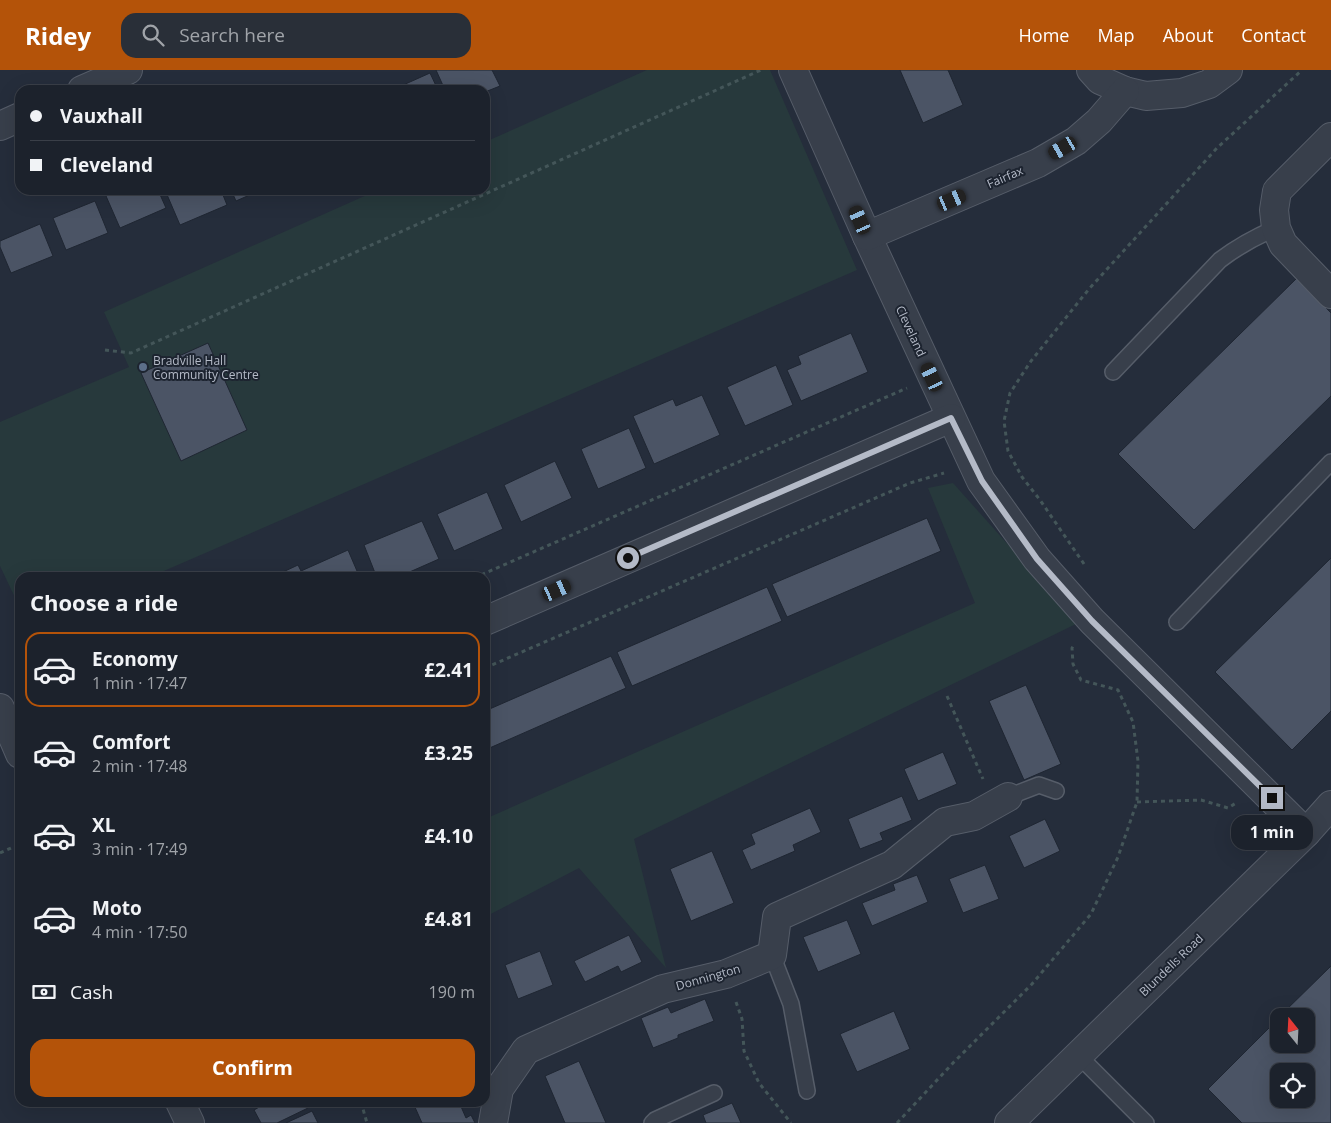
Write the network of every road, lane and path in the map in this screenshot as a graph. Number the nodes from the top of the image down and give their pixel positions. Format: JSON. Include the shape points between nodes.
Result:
{"nodes":[{"id":1,"x":128,"y":70,"type":"edge"},
{"id":2,"x":760,"y":70,"type":"edge"},
{"id":3,"x":793,"y":70,"type":"edge"},
{"id":4,"x":1091,"y":70,"type":"edge"},
{"id":5,"x":1228,"y":70,"type":"edge"},
{"id":6,"x":94,"y":85,"type":"edge"},
{"id":7,"x":1125,"y":91,"type":"junction"},
{"id":8,"x":15,"y":119,"type":"edge"},
{"id":9,"x":0,"y":126,"type":"edge"},
{"id":10,"x":1331,"y":137,"type":"edge"},
{"id":11,"x":490,"y":191,"type":"edge"},
{"id":12,"x":482,"y":195,"type":"edge"},
{"id":13,"x":1276,"y":228,"type":"junction"},
{"id":14,"x":867,"y":236,"type":"junction"},
{"id":15,"x":1331,"y":294,"type":"edge"},
{"id":16,"x":105,"y":350,"type":"dead end"},
{"id":17,"x":1113,"y":372,"type":"dead end"},
{"id":18,"x":932,"y":377,"type":"junction"},
{"id":19,"x":951,"y":418,"type":"junction"},
{"id":20,"x":1331,"y":462,"type":"edge"},
{"id":21,"x":973,"y":463,"type":"junction"},
{"id":22,"x":488,"y":572,"type":"edge"},
{"id":23,"x":490,"y":619,"type":"edge"},
{"id":24,"x":1177,"y":622,"type":"dead end"},
{"id":25,"x":490,"y":666,"type":"edge"},
{"id":26,"x":947,"y":696,"type":"dead end"},
{"id":27,"x":0,"y":708,"type":"edge"},
{"id":28,"x":15,"y":742,"type":"edge"},
{"id":29,"x":1260,"y":787,"type":"junction"},
{"id":30,"x":1056,"y":791,"type":"dead end"},
{"id":31,"x":1001,"y":801,"type":"junction"},
{"id":32,"x":1137,"y":802,"type":"dead end"},
{"id":33,"x":1331,"y":805,"type":"edge"},
{"id":34,"x":1306,"y":833,"type":"junction"},
{"id":35,"x":15,"y":846,"type":"edge"},
{"id":36,"x":0,"y":853,"type":"edge"},
{"id":37,"x":772,"y":955,"type":"junction"},
{"id":38,"x":726,"y":974,"type":"junction"},
{"id":39,"x":1078,"y":1055,"type":"junction"},
{"id":40,"x":807,"y":1091,"type":"dead end"},
{"id":41,"x":714,"y":1094,"type":"dead end"},
{"id":42,"x":182,"y":1107,"type":"edge"},
{"id":43,"x":362,"y":1107,"type":"edge"},
{"id":44,"x":190,"y":1123,"type":"edge"},
{"id":45,"x":367,"y":1123,"type":"edge"},
{"id":46,"x":493,"y":1123,"type":"edge"},
{"id":47,"x":652,"y":1123,"type":"edge"},
{"id":48,"x":790,"y":1123,"type":"edge"},
{"id":49,"x":1009,"y":1123,"type":"edge"},
{"id":50,"x":1146,"y":1123,"type":"edge"}],
"edges":[{"from":1,"to":6,"type":"street"},
{"from":2,"to":11,"type":"path"},
{"from":3,"to":14,"type":"street","name":"Cleveland"},
{"from":4,"to":7,"type":"street","via":[[1100,80]]},
{"from":5,"to":7,"type":"street","via":[[1209,84],[1182,93],[1146,96]]},
{"from":7,"to":14,"type":"street","name":"Fairfax","via":[[1076,141],[1038,163]]},
{"from":8,"to":9,"type":"street"},
{"from":10,"to":13,"type":"street","via":[[1277,191]]},
{"from":12,"to":16,"type":"path","via":[[131,353]]},
{"from":13,"to":15,"type":"street","via":[[1283,244]]},
{"from":13,"to":17,"type":"lane","via":[[1246,242],[1220,260]]},
{"from":14,"to":18,"type":"street","name":"Cleveland"},
{"from":18,"to":19,"type":"street","name":"Cleveland"},
{"from":18,"to":22,"type":"path"},
{"from":19,"to":21,"type":"street","name":"Cleveland"},
{"from":19,"to":23,"type":"street"},
{"from":20,"to":24,"type":"lane"},
{"from":21,"to":25,"type":"path","via":[[910,484]]},
{"from":21,"to":29,"type":"street","name":"Cleveland","via":[[1037,559],[1092,621]]},
{"from":26,"to":31,"type":"path"},
{"from":27,"to":28,"type":"street"},
{"from":29,"to":32,"type":"path","via":[[1228,808],[1201,800]]},
{"from":29,"to":34,"type":"street","name":"Cleveland"},
{"from":30,"to":31,"type":"lane","via":[[1040,785]]},
{"from":31,"to":37,"type":"street","via":[[974,816],[945,822],[892,865],[777,917]]},
{"from":33,"to":34,"type":"street","name":"Blundells Road"},
{"from":34,"to":39,"type":"street","name":"Blundells Road"},
{"from":35,"to":36,"type":"path"},
{"from":37,"to":38,"type":"street","name":"Donnington"},
{"from":37,"to":40,"type":"lane","via":[[791,1004]]},
{"from":38,"to":46,"type":"street","name":"Donnington","via":[[663,989],[526,1050],[499,1089]]},
{"from":38,"to":48,"type":"path","via":[[742,1019],[744,1051],[758,1083]]},
{"from":39,"to":49,"type":"street","name":"Blundells Road"},
{"from":39,"to":50,"type":"lane"},
{"from":41,"to":47,"type":"lane"},
{"from":42,"to":44,"type":"street"},
{"from":43,"to":45,"type":"path"}]}
